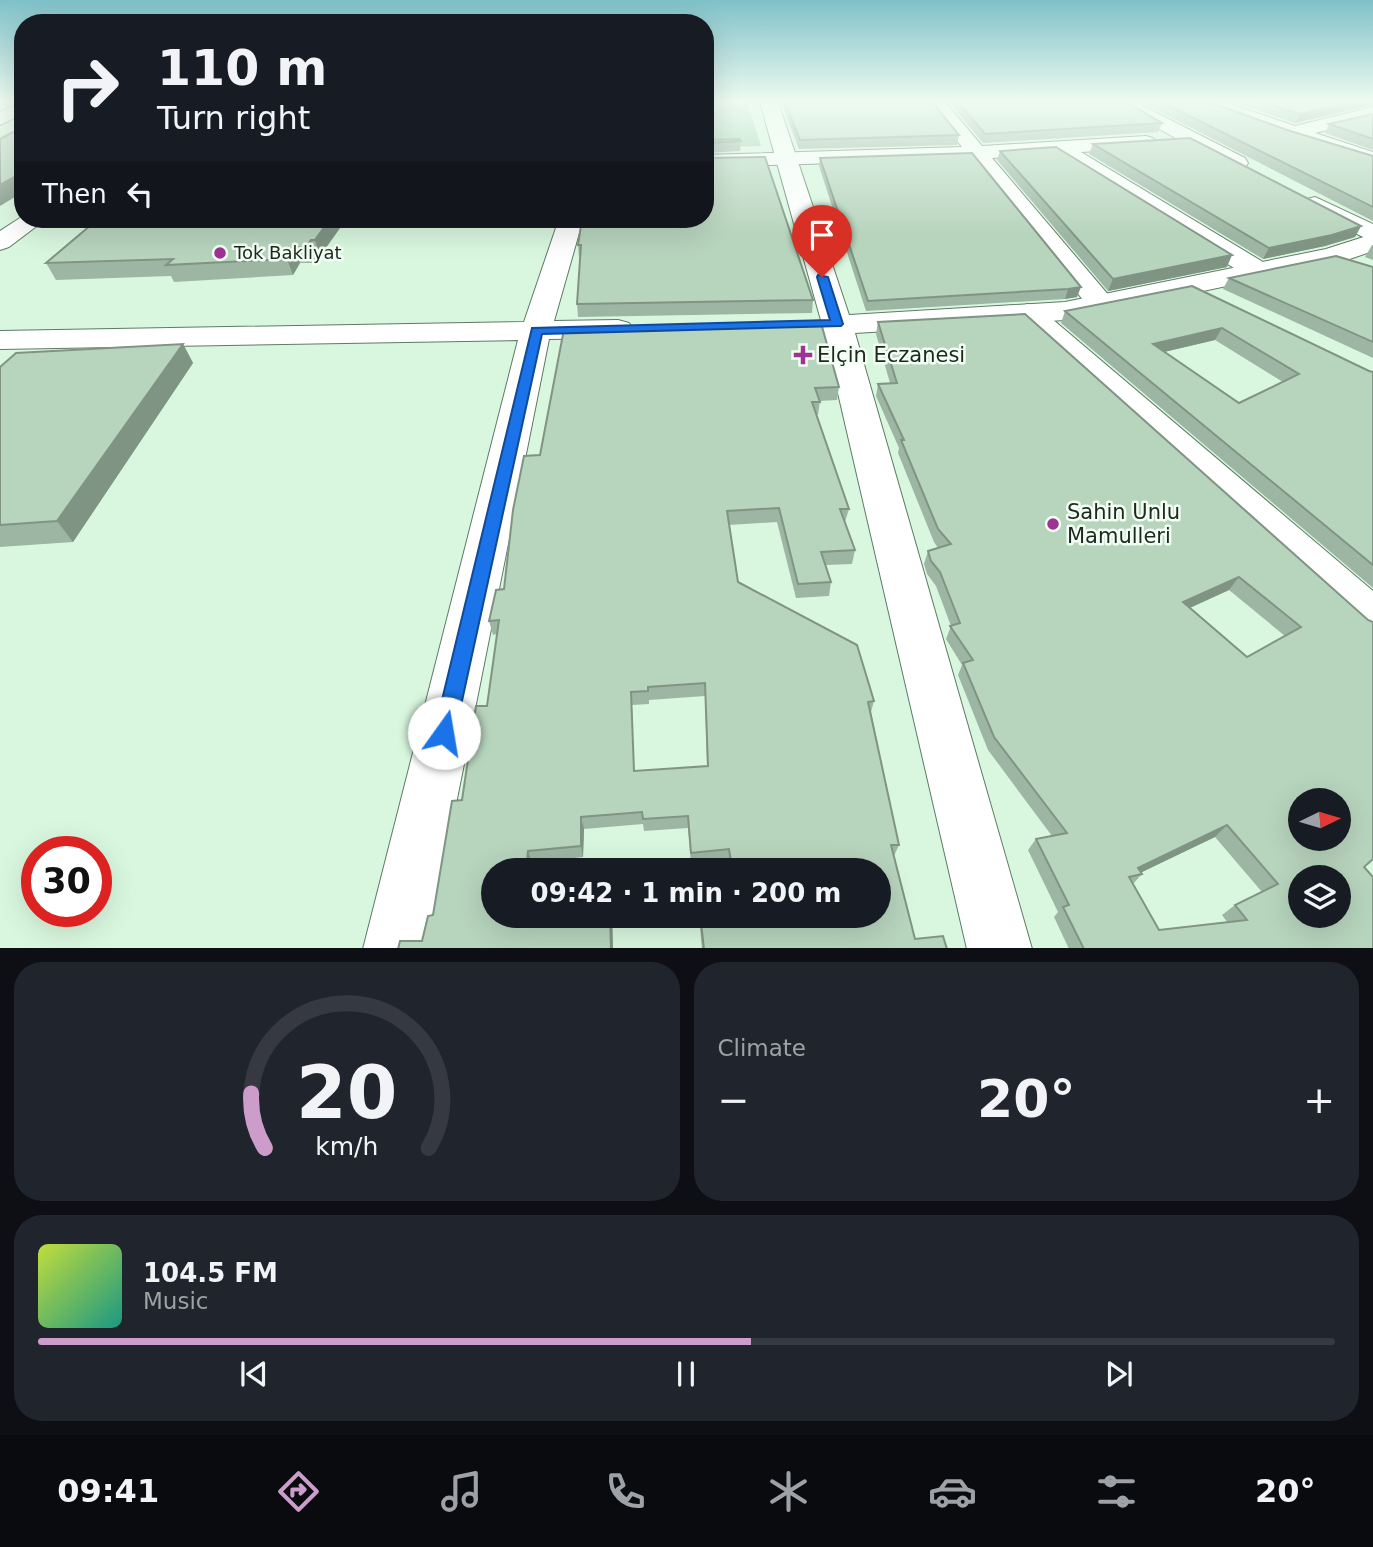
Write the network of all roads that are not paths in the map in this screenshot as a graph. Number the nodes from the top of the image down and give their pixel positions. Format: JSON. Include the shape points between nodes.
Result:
{"nodes":[{"id":1,"x":782,"y":146,"type":"edge"},
{"id":2,"x":971,"y":146,"type":"edge"},
{"id":3,"x":1085,"y":146,"type":"edge"},
{"id":4,"x":1204,"y":146,"type":"edge"},
{"id":5,"x":1238,"y":146,"type":"edge"},
{"id":6,"x":1339,"y":146,"type":"edge"},
{"id":7,"x":1059,"y":148,"type":"junction"},
{"id":8,"x":1215,"y":152,"type":"junction"},
{"id":9,"x":977,"y":153,"type":"junction"},
{"id":10,"x":1373,"y":159,"type":"edge"},
{"id":11,"x":786,"y":160,"type":"junction"},
{"id":12,"x":714,"y":161,"type":"edge"},
{"id":13,"x":1251,"y":171,"type":"edge"},
{"id":14,"x":1300,"y":196,"type":"edge"},
{"id":15,"x":21,"y":228,"type":"edge"},
{"id":16,"x":568,"y":228,"type":"edge"},
{"id":17,"x":1373,"y":234,"type":"edge"},
{"id":18,"x":0,"y":242,"type":"edge"},
{"id":19,"x":1373,"y":242,"type":"edge"},
{"id":20,"x":1332,"y":256,"type":"junction"},
{"id":21,"x":1258,"y":271,"type":"junction"},
{"id":22,"x":1373,"y":271,"type":"edge"},
{"id":23,"x":1190,"y":285,"type":"junction"},
{"id":24,"x":1101,"y":303,"type":"junction"},
{"id":25,"x":1226,"y":303,"type":"edge"},
{"id":26,"x":1028,"y":313,"type":"junction"},
{"id":27,"x":823,"y":324,"type":"junction"},
{"id":28,"x":646,"y":328,"type":"edge"},
{"id":29,"x":536,"y":330,"type":"junction"},
{"id":30,"x":0,"y":341,"type":"edge"},
{"id":31,"x":1373,"y":618,"type":"edge"},
{"id":32,"x":396,"y":948,"type":"edge"},
{"id":33,"x":1000,"y":948,"type":"edge"}],
"edges":[{"from":1,"to":11,"type":"street"},
{"from":2,"to":9,"type":"street"},
{"from":3,"to":7,"type":"street"},
{"from":4,"to":8,"type":"street"},
{"from":5,"to":8,"type":"street"},
{"from":6,"to":10,"type":"street"},
{"from":7,"to":9,"type":"street"},
{"from":7,"to":21,"type":"street"},
{"from":8,"to":13,"type":"street"},
{"from":9,"to":11,"type":"street"},
{"from":9,"to":24,"type":"street"},
{"from":11,"to":12,"type":"street"},
{"from":11,"to":27,"type":"street"},
{"from":14,"to":17,"type":"street"},
{"from":15,"to":18,"type":"street"},
{"from":16,"to":29,"type":"street"},
{"from":19,"to":20,"type":"street"},
{"from":20,"to":21,"type":"street"},
{"from":20,"to":22,"type":"street"},
{"from":21,"to":23,"type":"street"},
{"from":23,"to":24,"type":"street"},
{"from":23,"to":25,"type":"street"},
{"from":24,"to":26,"type":"street"},
{"from":26,"to":27,"type":"street"},
{"from":26,"to":31,"type":"street"},
{"from":27,"to":33,"type":"street"},
{"from":28,"to":29,"type":"street"},
{"from":29,"to":30,"type":"street"},
{"from":29,"to":32,"type":"street"}]}
